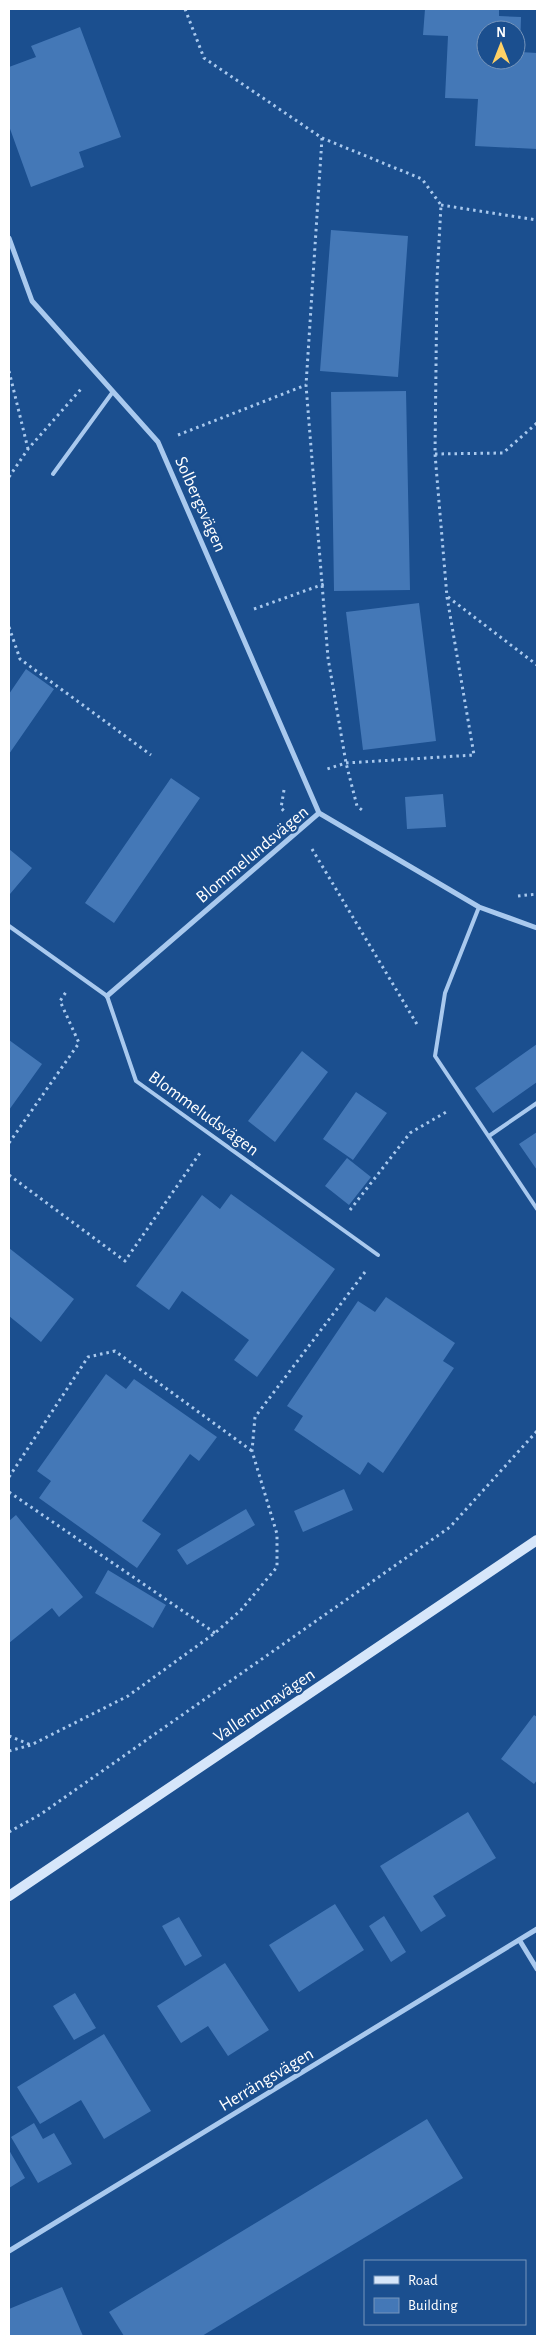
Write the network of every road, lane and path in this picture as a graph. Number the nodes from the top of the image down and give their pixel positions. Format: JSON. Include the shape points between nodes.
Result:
{"nodes":[{"id":1,"x":185,"y":9,"type":"edge"},
{"id":2,"x":322,"y":138,"type":"junction"},
{"id":3,"x":441,"y":205,"type":"junction"},
{"id":4,"x":537,"y":220,"type":"edge"},
{"id":5,"x":9,"y":238,"type":"edge"},
{"id":6,"x":9,"y":371,"type":"edge"},
{"id":7,"x":95,"y":374,"type":"junction"},
{"id":8,"x":306,"y":385,"type":"junction"},
{"id":9,"x":112,"y":393,"type":"junction"},
{"id":10,"x":537,"y":423,"type":"edge"},
{"id":11,"x":158,"y":442,"type":"junction"},
{"id":12,"x":28,"y":449,"type":"junction"},
{"id":13,"x":435,"y":454,"type":"junction"},
{"id":14,"x":53,"y":474,"type":"dead end"},
{"id":15,"x":9,"y":477,"type":"edge"},
{"id":16,"x":324,"y":584,"type":"junction"},
{"id":17,"x":448,"y":597,"type":"junction"},
{"id":18,"x":234,"y":616,"type":"junction"},
{"id":19,"x":9,"y":627,"type":"edge"},
{"id":20,"x":537,"y":665,"type":"edge"},
{"id":21,"x":152,"y":755,"type":"dead end"},
{"id":22,"x":346,"y":763,"type":"junction"},
{"id":23,"x":304,"y":776,"type":"junction"},
{"id":24,"x":319,"y":813,"type":"junction"},
{"id":25,"x":300,"y":830,"type":"junction"},
{"id":26,"x":479,"y":907,"type":"junction"},
{"id":27,"x":9,"y":926,"type":"edge"},
{"id":28,"x":537,"y":928,"type":"edge"},
{"id":29,"x":77,"y":975,"type":"junction"},
{"id":30,"x":107,"y":996,"type":"junction"},
{"id":31,"x":436,"y":1056,"type":"junction"},
{"id":32,"x":466,"y":1102,"type":"junction"},
{"id":33,"x":537,"y":1103,"type":"edge"},
{"id":34,"x":212,"y":1136,"type":"junction"},
{"id":35,"x":489,"y":1136,"type":"junction"},
{"id":36,"x":9,"y":1143,"type":"edge"},
{"id":37,"x":9,"y":1175,"type":"edge"},
{"id":38,"x":537,"y":1208,"type":"edge"},
{"id":39,"x":337,"y":1226,"type":"junction"},
{"id":40,"x":378,"y":1255,"type":"joint"},
{"id":41,"x":537,"y":1432,"type":"edge"},
{"id":42,"x":252,"y":1451,"type":"junction"},
{"id":43,"x":9,"y":1477,"type":"edge"},
{"id":44,"x":9,"y":1492,"type":"edge"},
{"id":45,"x":537,"y":1540,"type":"edge"},
{"id":46,"x":215,"y":1633,"type":"junction"},
{"id":47,"x":9,"y":1736,"type":"edge"},
{"id":48,"x":31,"y":1745,"type":"junction"},
{"id":49,"x":9,"y":1751,"type":"edge"},
{"id":50,"x":9,"y":1832,"type":"edge"},
{"id":51,"x":9,"y":1896,"type":"edge"},
{"id":52,"x":537,"y":1929,"type":"edge"},
{"id":53,"x":520,"y":1941,"type":"junction"},
{"id":54,"x":537,"y":1969,"type":"edge"},
{"id":55,"x":9,"y":2251,"type":"edge"}],
"edges":[{"from":1,"to":2,"type":"path","via":[[204,58]]},
{"from":2,"to":3,"type":"path","via":[[422,180]]},
{"from":2,"to":8,"type":"path"},
{"from":3,"to":4,"type":"path"},
{"from":3,"to":13,"type":"path"},
{"from":5,"to":7,"type":"street","name":"Solbergsvägen","via":[[32,301]]},
{"from":6,"to":12,"type":"path"},
{"from":7,"to":9,"type":"street","name":"Solbergsvägen"},
{"from":7,"to":12,"type":"path"},
{"from":8,"to":11,"type":"path"},
{"from":8,"to":16,"type":"path"},
{"from":9,"to":11,"type":"street","name":"Solbergsvägen"},
{"from":9,"to":14,"type":"lane"},
{"from":10,"to":13,"type":"path","via":[[503,453]]},
{"from":11,"to":18,"type":"street","name":"Solbergsvägen"},
{"from":12,"to":15,"type":"path"},
{"from":13,"to":17,"type":"path"},
{"from":16,"to":18,"type":"path"},
{"from":16,"to":22,"type":"path","via":[[328,658]]},
{"from":17,"to":20,"type":"path"},
{"from":17,"to":22,"type":"path","via":[[474,755]]},
{"from":18,"to":23,"type":"street","name":"Solbergsvägen"},
{"from":19,"to":21,"type":"path","via":[[20,660]]},
{"from":22,"to":23,"type":"path"},
{"from":23,"to":24,"type":"street","name":"Solbergsvägen"},
{"from":23,"to":25,"type":"path","via":[[285,783],[281,808]]},
{"from":24,"to":25,"type":"street","name":"Blommelundsvägen"},
{"from":24,"to":26,"type":"street","name":"Blommelundsvägen"},
{"from":25,"to":30,"type":"street","name":"Blommelundsvägen"},
{"from":25,"to":31,"type":"path"},
{"from":26,"to":28,"type":"street","name":"Blommelundsvägen"},
{"from":26,"to":31,"type":"lane","via":[[445,993]]},
{"from":27,"to":29,"type":"lane"},
{"from":29,"to":30,"type":"lane"},
{"from":29,"to":36,"type":"path","via":[[60,1001],[79,1043]]},
{"from":30,"to":34,"type":"lane","name":"Blommeludsvägen","via":[[136,1081]]},
{"from":31,"to":32,"type":"lane"},
{"from":32,"to":35,"type":"lane"},
{"from":32,"to":39,"type":"path","via":[[410,1133]]},
{"from":33,"to":35,"type":"lane"},
{"from":34,"to":37,"type":"path","via":[[125,1261]]},
{"from":34,"to":39,"type":"lane","name":"Blommeludsvägen"},
{"from":35,"to":38,"type":"lane"},
{"from":39,"to":40,"type":"lane","name":"Blommeludsvägen"},
{"from":40,"to":42,"type":"path","via":[[255,1417]]},
{"from":41,"to":50,"type":"path","via":[[450,1527],[41,1814]]},
{"from":42,"to":43,"type":"path","via":[[115,1351],[88,1357]]},
{"from":42,"to":46,"type":"path","via":[[277,1534],[277,1567],[241,1610]]},
{"from":44,"to":46,"type":"path"},
{"from":45,"to":51,"type":"main road","name":"Vallentunavägen"},
{"from":46,"to":48,"type":"path","via":[[128,1696]]},
{"from":47,"to":48,"type":"path"},
{"from":48,"to":49,"type":"path"},
{"from":52,"to":53,"type":"street","name":"Herrängsvägen"},
{"from":53,"to":54,"type":"street"},
{"from":53,"to":55,"type":"street","name":"Herrängsvägen"}]}
